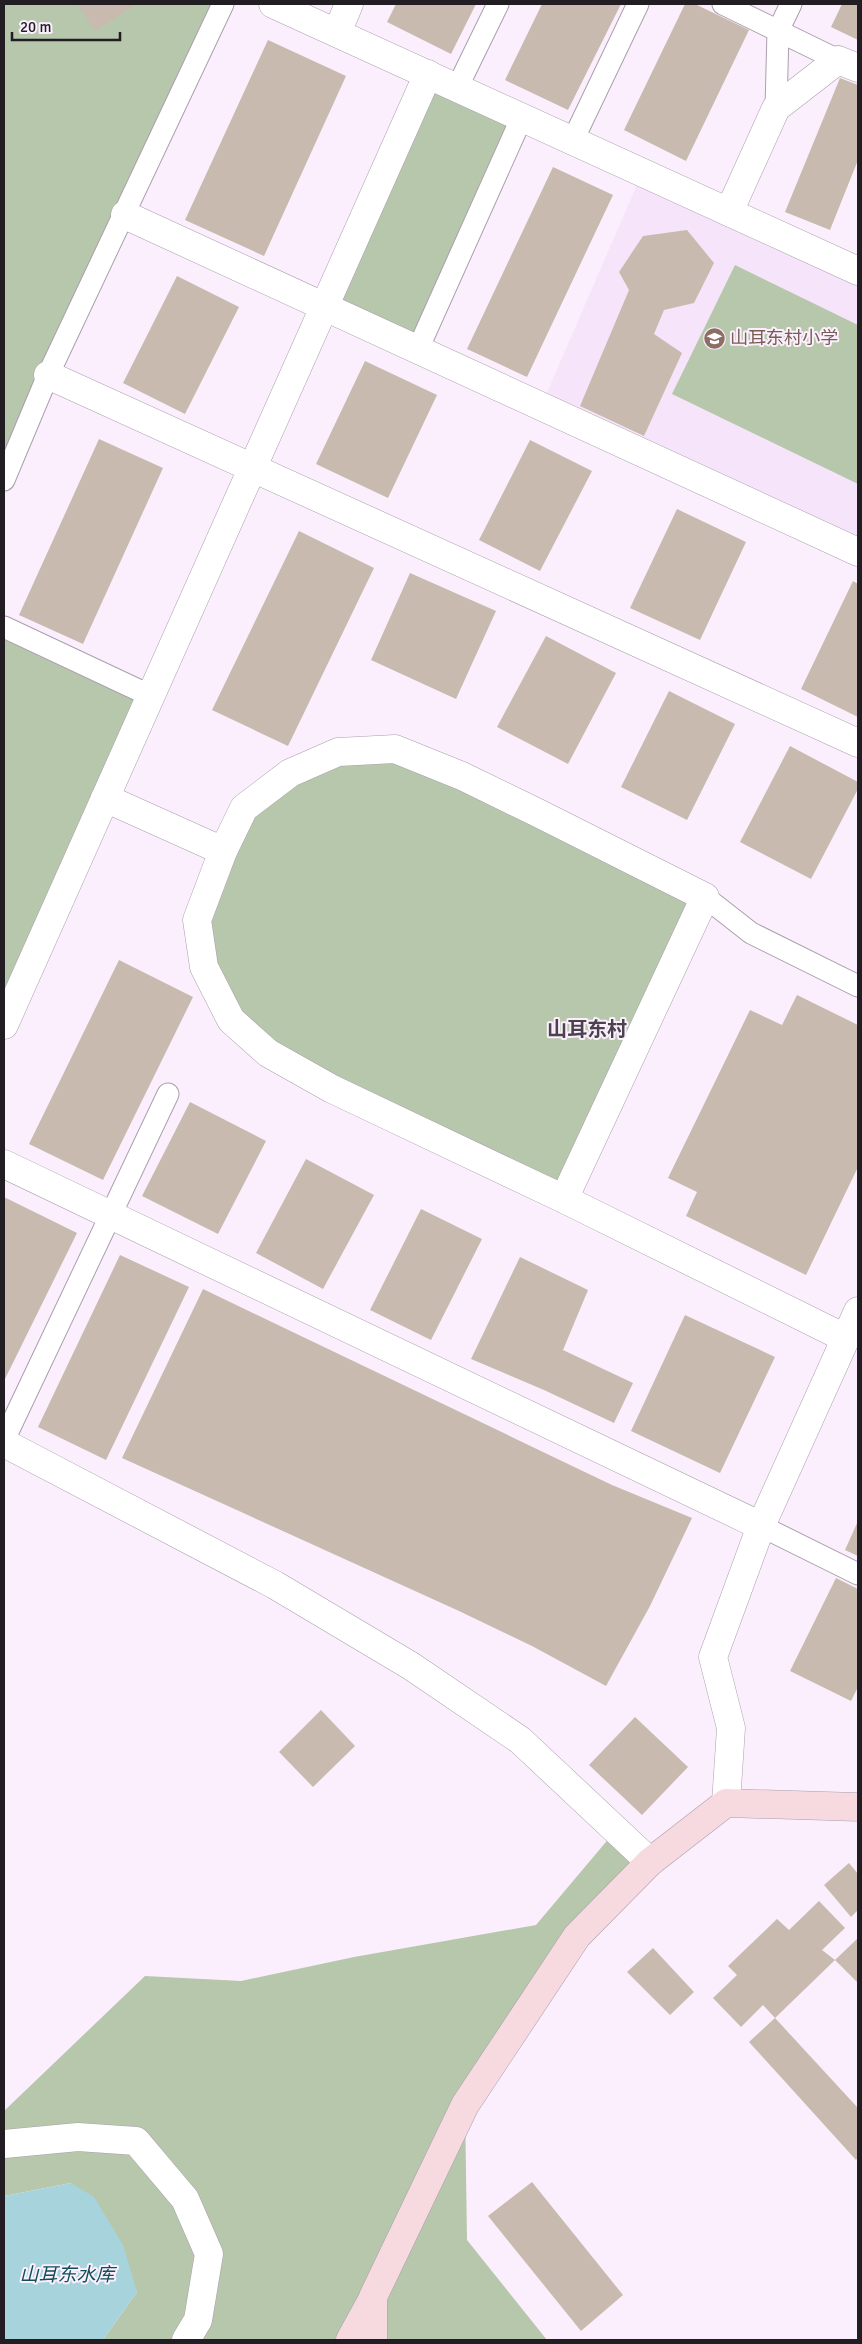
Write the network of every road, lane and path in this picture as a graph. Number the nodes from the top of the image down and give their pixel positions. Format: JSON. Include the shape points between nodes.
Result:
{"nodes":[{"id":1,"x":223,"y":4,"type":"edge"},
{"id":2,"x":272,"y":4,"type":"edge"},
{"id":3,"x":348,"y":4,"type":"edge"},
{"id":4,"x":498,"y":4,"type":"edge"},
{"id":5,"x":638,"y":4,"type":"edge"},
{"id":6,"x":723,"y":4,"type":"edge"},
{"id":7,"x":791,"y":4,"type":"edge"},
{"id":8,"x":778,"y":31,"type":"junction"},
{"id":9,"x":336,"y":33,"type":"junction"},
{"id":10,"x":848,"y":64,"type":"edge"},
{"id":11,"x":428,"y":74,"type":"junction"},
{"id":12,"x":458,"y":88,"type":"junction"},
{"id":13,"x":776,"y":108,"type":"junction"},
{"id":14,"x":522,"y":117,"type":"junction"},
{"id":15,"x":573,"y":140,"type":"junction"},
{"id":16,"x":729,"y":212,"type":"junction"},
{"id":17,"x":125,"y":215,"type":"junction"},
{"id":18,"x":858,"y":271,"type":"edge"},
{"id":19,"x":325,"y":306,"type":"junction"},
{"id":20,"x":418,"y":349,"type":"junction"},
{"id":21,"x":48,"y":375,"type":"junction"},
{"id":22,"x":252,"y":468,"type":"junction"},
{"id":23,"x":4,"y":480,"type":"edge"},
{"id":24,"x":858,"y":552,"type":"edge"},
{"id":25,"x":4,"y":627,"type":"edge"},
{"id":26,"x":151,"y":696,"type":"junction"},
{"id":27,"x":858,"y":743,"type":"edge"},
{"id":28,"x":105,"y":798,"type":"junction"},
{"id":29,"x":223,"y":851,"type":"junction"},
{"id":30,"x":705,"y":897,"type":"junction"},
{"id":31,"x":858,"y":986,"type":"edge"},
{"id":32,"x":4,"y":1025,"type":"edge"},
{"id":33,"x":168,"y":1094,"type":"dead end"},
{"id":34,"x":4,"y":1164,"type":"edge"},
{"id":35,"x":564,"y":1199,"type":"junction"},
{"id":36,"x":111,"y":1215,"type":"junction"},
{"id":37,"x":858,"y":1313,"type":"edge"},
{"id":38,"x":846,"y":1338,"type":"junction"},
{"id":39,"x":4,"y":1442,"type":"edge"},
{"id":40,"x":761,"y":1526,"type":"junction"},
{"id":41,"x":858,"y":1574,"type":"edge"},
{"id":42,"x":726,"y":1803,"type":"junction"},
{"id":43,"x":858,"y":1807,"type":"edge"},
{"id":44,"x":650,"y":1862,"type":"junction"},
{"id":45,"x":4,"y":2144,"type":"edge"},
{"id":46,"x":373,"y":2297,"type":"junction"},
{"id":47,"x":186,"y":2340,"type":"edge"},
{"id":48,"x":350,"y":2340,"type":"edge"},
{"id":49,"x":372,"y":2340,"type":"edge"}],
"edges":[{"from":1,"to":17,"type":"lane"},
{"from":2,"to":9,"type":"street"},
{"from":3,"to":9,"type":"street"},
{"from":4,"to":12,"type":"lane"},
{"from":5,"to":15,"type":"lane"},
{"from":6,"to":8,"type":"lane"},
{"from":7,"to":8,"type":"lane"},
{"from":8,"to":10,"type":"lane"},
{"from":8,"to":13,"type":"lane"},
{"from":9,"to":11,"type":"street"},
{"from":10,"to":13,"type":"street"},
{"from":11,"to":12,"type":"street"},
{"from":11,"to":19,"type":"street"},
{"from":12,"to":14,"type":"street"},
{"from":13,"to":16,"type":"street"},
{"from":14,"to":15,"type":"street"},
{"from":14,"to":20,"type":"lane"},
{"from":15,"to":16,"type":"street"},
{"from":16,"to":18,"type":"street"},
{"from":17,"to":19,"type":"street"},
{"from":17,"to":21,"type":"lane"},
{"from":19,"to":20,"type":"street"},
{"from":19,"to":22,"type":"street"},
{"from":20,"to":24,"type":"street"},
{"from":21,"to":22,"type":"street"},
{"from":21,"to":23,"type":"lane"},
{"from":22,"to":26,"type":"street"},
{"from":22,"to":27,"type":"street"},
{"from":25,"to":26,"type":"lane"},
{"from":26,"to":28,"type":"street"},
{"from":28,"to":29,"type":"street"},
{"from":28,"to":32,"type":"street"},
{"from":29,"to":30,"type":"street","via":[[244,808],[290,774],[338,752],[395,749],[462,776]]},
{"from":29,"to":35,"type":"street","via":[[197,920],[204,966],[231,1020],[268,1053],[332,1089]]},
{"from":30,"to":31,"type":"lane","via":[[751,933]]},
{"from":30,"to":35,"type":"street"},
{"from":33,"to":36,"type":"lane"},
{"from":34,"to":36,"type":"street"},
{"from":35,"to":38,"type":"street"},
{"from":36,"to":39,"type":"lane"},
{"from":36,"to":40,"type":"street"},
{"from":37,"to":38,"type":"street"},
{"from":38,"to":40,"type":"street"},
{"from":39,"to":44,"type":"street","via":[[275,1585],[411,1666],[520,1740]]},
{"from":40,"to":41,"type":"lane"},
{"from":40,"to":42,"type":"street","via":[[713,1657],[731,1728]]},
{"from":42,"to":43,"type":"street"},
{"from":42,"to":44,"type":"street"},
{"from":44,"to":46,"type":"street","via":[[577,1936],[465,2105]]},
{"from":45,"to":47,"type":"street","via":[[78,2137],[136,2142],[185,2199],[209,2254],[198,2320]]},
{"from":46,"to":48,"type":"street"},
{"from":46,"to":49,"type":"street"}]}
